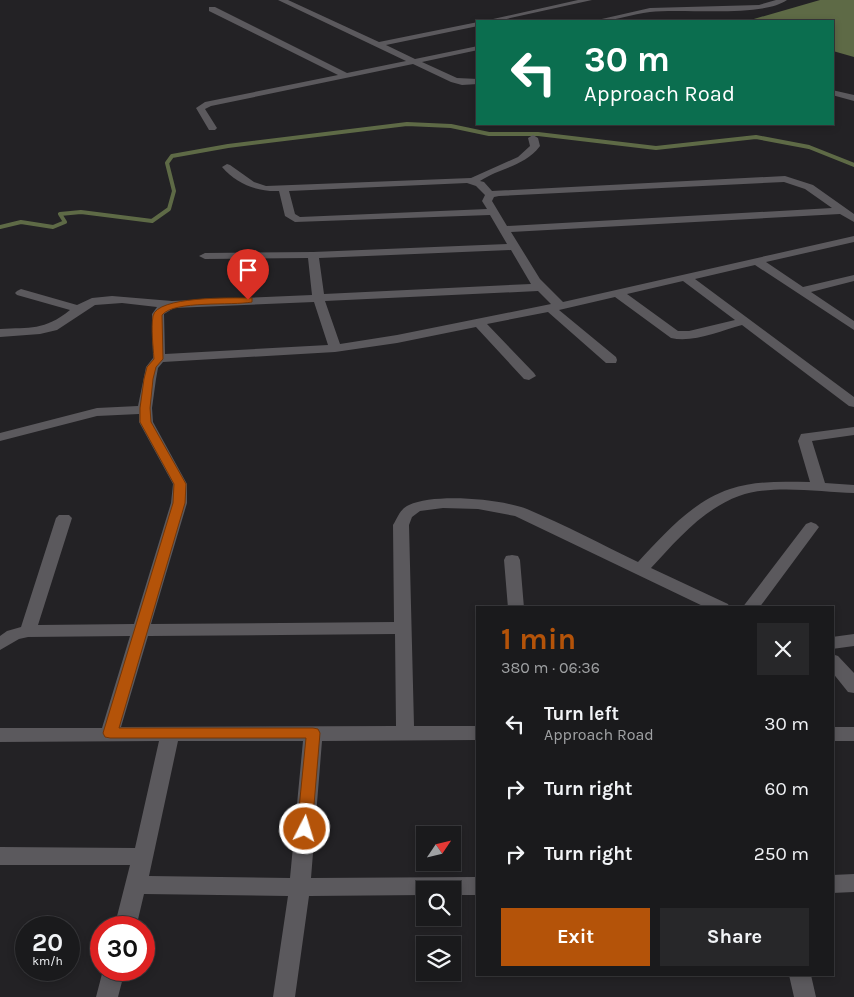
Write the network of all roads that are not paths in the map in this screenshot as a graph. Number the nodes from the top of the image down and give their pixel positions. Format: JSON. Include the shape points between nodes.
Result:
{"nodes":[{"id":1,"x":282,"y":0,"type":"edge"},
{"id":2,"x":588,"y":0,"type":"edge"},
{"id":3,"x":712,"y":0,"type":"edge"},
{"id":4,"x":783,"y":0,"type":"edge"},
{"id":5,"x":722,"y":8,"type":"junction"},
{"id":6,"x":212,"y":9,"type":"dead end"},
{"id":7,"x":729,"y":17,"type":"dead end"},
{"id":8,"x":493,"y":20,"type":"edge"},
{"id":9,"x":602,"y":20,"type":"edge"},
{"id":10,"x":476,"y":24,"type":"edge"},
{"id":11,"x":380,"y":44,"type":"junction"},
{"id":12,"x":476,"y":48,"type":"edge"},
{"id":13,"x":415,"y":61,"type":"junction"},
{"id":14,"x":346,"y":76,"type":"junction"},
{"id":15,"x":476,"y":81,"type":"edge"},
{"id":16,"x":462,"y":82,"type":"junction"},
{"id":17,"x":476,"y":90,"type":"edge"},
{"id":18,"x":834,"y":93,"type":"edge"},
{"id":19,"x":854,"y":98,"type":"edge"},
{"id":20,"x":212,"y":128,"type":"dead end"},
{"id":21,"x":533,"y":138,"type":"dead end"},
{"id":22,"x":227,"y":167,"type":"dead end"},
{"id":23,"x":472,"y":181,"type":"junction"},
{"id":24,"x":284,"y":189,"type":"junction"},
{"id":25,"x":490,"y":195,"type":"junction"},
{"id":26,"x":842,"y":211,"type":"junction"},
{"id":27,"x":493,"y":212,"type":"junction"},
{"id":28,"x":854,"y":220,"type":"edge"},
{"id":29,"x":503,"y":229,"type":"junction"},
{"id":30,"x":854,"y":239,"type":"edge"},
{"id":31,"x":838,"y":243,"type":"junction"},
{"id":32,"x":514,"y":247,"type":"junction"},
{"id":33,"x":854,"y":252,"type":"edge"},
{"id":34,"x":205,"y":256,"type":"dead end"},
{"id":35,"x":313,"y":256,"type":"junction"},
{"id":36,"x":756,"y":261,"type":"junction"},
{"id":37,"x":685,"y":277,"type":"junction"},
{"id":38,"x":854,"y":278,"type":"edge"},
{"id":39,"x":541,"y":287,"type":"junction"},
{"id":40,"x":801,"y":290,"type":"junction"},
{"id":41,"x":617,"y":293,"type":"junction"},
{"id":42,"x":22,"y":294,"type":"dead end"},
{"id":43,"x":318,"y":297,"type":"junction"},
{"id":44,"x":172,"y":305,"type":"junction"},
{"id":45,"x":555,"y":307,"type":"junction"},
{"id":46,"x":79,"y":309,"type":"junction"},
{"id":47,"x":744,"y":321,"type":"junction"},
{"id":48,"x":478,"y":322,"type":"junction"},
{"id":49,"x":854,"y":326,"type":"edge"},
{"id":50,"x":0,"y":333,"type":"edge"},
{"id":51,"x":336,"y":348,"type":"junction"},
{"id":52,"x":158,"y":359,"type":"junction"},
{"id":53,"x":611,"y":360,"type":"dead end"},
{"id":54,"x":529,"y":376,"type":"dead end"},
{"id":55,"x":854,"y":403,"type":"edge"},
{"id":56,"x":145,"y":410,"type":"junction"},
{"id":57,"x":854,"y":430,"type":"edge"},
{"id":58,"x":0,"y":438,"type":"edge"},
{"id":59,"x":819,"y":487,"type":"junction"},
{"id":60,"x":854,"y":489,"type":"edge"},
{"id":61,"x":64,"y":518,"type":"dead end"},
{"id":62,"x":811,"y":527,"type":"dead end"},
{"id":63,"x":512,"y":560,"type":"dead end"},
{"id":64,"x":641,"y":568,"type":"junction"},
{"id":65,"x":516,"y":606,"type":"edge"},
{"id":66,"x":718,"y":606,"type":"edge"},
{"id":67,"x":752,"y":606,"type":"edge"},
{"id":68,"x":403,"y":628,"type":"junction"},
{"id":69,"x":140,"y":630,"type":"junction"},
{"id":70,"x":28,"y":631,"type":"junction"},
{"id":71,"x":854,"y":640,"type":"edge"},
{"id":72,"x":834,"y":643,"type":"edge"},
{"id":73,"x":0,"y":644,"type":"edge"},
{"id":74,"x":834,"y":662,"type":"edge"},
{"id":75,"x":854,"y":687,"type":"edge"},
{"id":76,"x":110,"y":733,"type":"junction"},
{"id":77,"x":313,"y":733,"type":"junction"},
{"id":78,"x":405,"y":733,"type":"junction"},
{"id":79,"x":476,"y":733,"type":"edge"},
{"id":80,"x":0,"y":734,"type":"edge"},
{"id":81,"x":170,"y":734,"type":"junction"},
{"id":82,"x":834,"y":734,"type":"edge"},
{"id":83,"x":854,"y":734,"type":"edge"},
{"id":84,"x":0,"y":856,"type":"edge"},
{"id":85,"x":143,"y":857,"type":"junction"},
{"id":86,"x":854,"y":883,"type":"edge"},
{"id":87,"x":834,"y":884,"type":"edge"},
{"id":88,"x":136,"y":885,"type":"junction"},
{"id":89,"x":476,"y":886,"type":"edge"},
{"id":90,"x":300,"y":887,"type":"junction"},
{"id":91,"x":128,"y":916,"type":"edge"},
{"id":92,"x":800,"y":976,"type":"edge"},
{"id":93,"x":111,"y":981,"type":"edge"},
{"id":94,"x":107,"y":997,"type":"edge"},
{"id":95,"x":284,"y":997,"type":"edge"},
{"id":96,"x":804,"y":997,"type":"edge"}],
"edges":[{"from":1,"to":11,"type":"street"},
{"from":2,"to":8,"type":"street"},
{"from":3,"to":5,"type":"street"},
{"from":4,"to":5,"type":"street","via":[[760,7]]},
{"from":5,"to":7,"type":"street"},
{"from":5,"to":9,"type":"street","via":[[650,10]]},
{"from":6,"to":14,"type":"street"},
{"from":10,"to":11,"type":"street"},
{"from":11,"to":13,"type":"street"},
{"from":12,"to":13,"type":"street"},
{"from":13,"to":14,"type":"street"},
{"from":13,"to":16,"type":"street"},
{"from":14,"to":20,"type":"street","via":[[202,106],[200,108]]},
{"from":15,"to":16,"type":"street"},
{"from":16,"to":17,"type":"street"},
{"from":18,"to":19,"type":"street"},
{"from":21,"to":23,"type":"street","via":[[535,146],[519,162],[487,172]]},
{"from":22,"to":24,"type":"street","via":[[256,187]]},
{"from":23,"to":24,"type":"street"},
{"from":23,"to":25,"type":"street","via":[[480,184]]},
{"from":24,"to":27,"type":"street","via":[[290,216],[299,220]]},
{"from":25,"to":26,"type":"street","via":[[785,179],[809,187]]},
{"from":25,"to":27,"type":"street","via":[[487,201]]},
{"from":26,"to":28,"type":"street"},
{"from":26,"to":29,"type":"street"},
{"from":27,"to":29,"type":"street"},
{"from":29,"to":32,"type":"street"},
{"from":30,"to":31,"type":"street"},
{"from":31,"to":33,"type":"street"},
{"from":31,"to":36,"type":"street"},
{"from":32,"to":35,"type":"street"},
{"from":32,"to":39,"type":"street"},
{"from":34,"to":35,"type":"street"},
{"from":35,"to":43,"type":"street"},
{"from":36,"to":37,"type":"street"},
{"from":36,"to":40,"type":"street"},
{"from":37,"to":41,"type":"street"},
{"from":37,"to":47,"type":"street"},
{"from":38,"to":40,"type":"street"},
{"from":39,"to":43,"type":"street"},
{"from":39,"to":45,"type":"street"},
{"from":40,"to":49,"type":"street"},
{"from":41,"to":45,"type":"street"},
{"from":41,"to":47,"type":"street","via":[[675,335],[689,335]]},
{"from":42,"to":46,"type":"street"},
{"from":43,"to":44,"type":"street"},
{"from":43,"to":51,"type":"street"},
{"from":44,"to":46,"type":"street","via":[[105,300]]},
{"from":44,"to":52,"type":"street","via":[[158,314]]},
{"from":45,"to":48,"type":"street"},
{"from":45,"to":53,"type":"street"},
{"from":46,"to":50,"type":"street","via":[[62,322],[45,329]]},
{"from":47,"to":55,"type":"street"},
{"from":48,"to":51,"type":"street"},
{"from":48,"to":54,"type":"street"},
{"from":51,"to":52,"type":"street"},
{"from":52,"to":56,"type":"street","via":[[150,373]]},
{"from":56,"to":58,"type":"street","via":[[97,412]]},
{"from":56,"to":69,"type":"street","via":[[151,434],[180,484],[179,503]]},
{"from":57,"to":59,"type":"street","via":[[806,437]]},
{"from":59,"to":60,"type":"street"},
{"from":59,"to":64,"type":"street","via":[[761,488],[733,493],[697,515],[670,537]]},
{"from":61,"to":70,"type":"street"},
{"from":62,"to":67,"type":"street"},
{"from":63,"to":65,"type":"street"},
{"from":64,"to":66,"type":"street"},
{"from":64,"to":68,"type":"street","via":[[520,512],[472,504],[417,507],[406,514],[401,525]]},
{"from":68,"to":69,"type":"street"},
{"from":68,"to":78,"type":"street"},
{"from":69,"to":70,"type":"street"},
{"from":69,"to":76,"type":"street"},
{"from":70,"to":73,"type":"street","via":[[13,635]]},
{"from":71,"to":72,"type":"street"},
{"from":74,"to":75,"type":"street"},
{"from":76,"to":80,"type":"street"},
{"from":76,"to":81,"type":"street"},
{"from":77,"to":78,"type":"street"},
{"from":77,"to":81,"type":"street"},
{"from":77,"to":90,"type":"street"},
{"from":78,"to":79,"type":"street"},
{"from":81,"to":85,"type":"street"},
{"from":82,"to":83,"type":"street"},
{"from":84,"to":85,"type":"street"},
{"from":85,"to":88,"type":"street"},
{"from":86,"to":87,"type":"street"},
{"from":88,"to":90,"type":"street"},
{"from":88,"to":91,"type":"street"},
{"from":89,"to":90,"type":"street"},
{"from":90,"to":95,"type":"street"},
{"from":92,"to":96,"type":"street"},
{"from":93,"to":94,"type":"street"}]}
